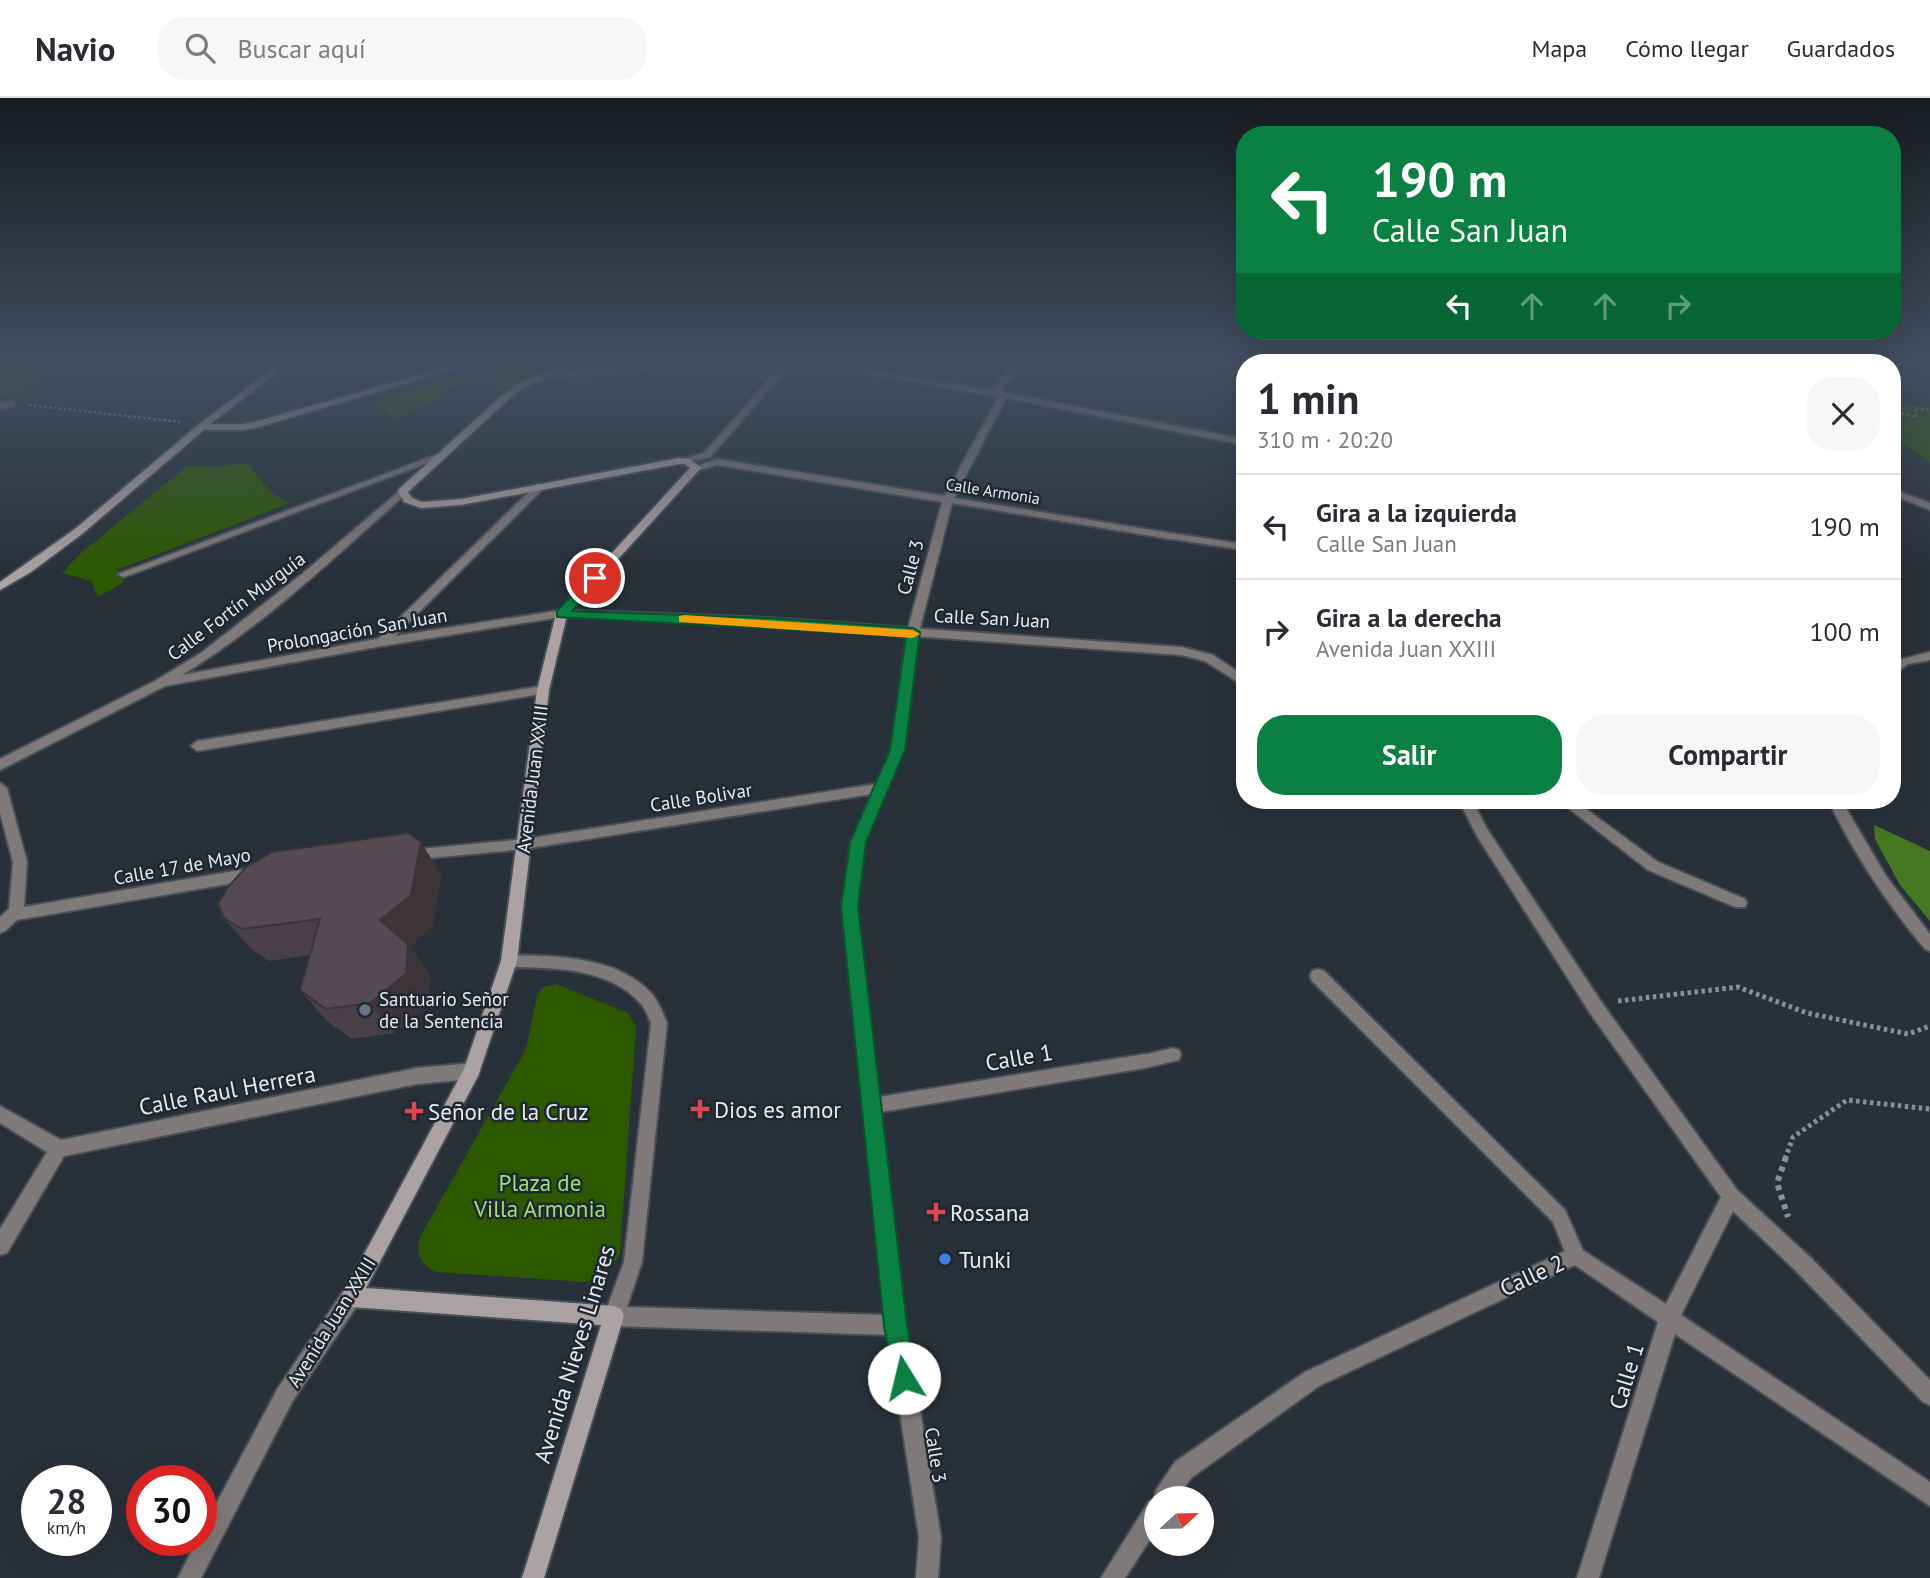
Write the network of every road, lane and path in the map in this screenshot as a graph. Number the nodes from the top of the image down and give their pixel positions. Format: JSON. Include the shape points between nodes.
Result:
{"nodes":[{"id":1,"x":191,"y":436,"type":"edge"},
{"id":2,"x":463,"y":436,"type":"edge"},
{"id":3,"x":723,"y":436,"type":"edge"},
{"id":4,"x":981,"y":436,"type":"edge"},
{"id":5,"x":1214,"y":436,"type":"edge"},
{"id":6,"x":1236,"y":440,"type":"edge"},
{"id":7,"x":441,"y":456,"type":"junction"},
{"id":8,"x":691,"y":464,"type":"junction"},
{"id":9,"x":541,"y":486,"type":"junction"},
{"id":10,"x":403,"y":491,"type":"junction"},
{"id":11,"x":1901,"y":496,"type":"edge"},
{"id":12,"x":948,"y":500,"type":"junction"},
{"id":13,"x":1930,"y":507,"type":"edge"},
{"id":14,"x":1236,"y":546,"type":"edge"},
{"id":15,"x":123,"y":574,"type":"dead end"},
{"id":16,"x":0,"y":587,"type":"edge"},
{"id":17,"x":562,"y":614,"type":"junction"},
{"id":18,"x":913,"y":632,"type":"junction"},
{"id":19,"x":383,"y":642,"type":"junction"},
{"id":20,"x":1930,"y":656,"type":"edge"},
{"id":21,"x":1901,"y":663,"type":"edge"},
{"id":22,"x":1236,"y":677,"type":"edge"},
{"id":23,"x":159,"y":684,"type":"junction"},
{"id":24,"x":543,"y":690,"type":"junction"},
{"id":25,"x":197,"y":746,"type":"dead end"},
{"id":26,"x":0,"y":765,"type":"edge"},
{"id":27,"x":0,"y":788,"type":"edge"},
{"id":28,"x":882,"y":788,"type":"junction"},
{"id":29,"x":1474,"y":809,"type":"edge"},
{"id":30,"x":1577,"y":809,"type":"edge"},
{"id":31,"x":1840,"y":809,"type":"edge"},
{"id":32,"x":525,"y":844,"type":"junction"},
{"id":33,"x":388,"y":856,"type":"edge"},
{"id":34,"x":278,"y":869,"type":"edge"},
{"id":35,"x":1740,"y":903,"type":"dead end"},
{"id":36,"x":16,"y":911,"type":"junction"},
{"id":37,"x":0,"y":927,"type":"edge"},
{"id":38,"x":1930,"y":945,"type":"edge"},
{"id":39,"x":509,"y":961,"type":"junction"},
{"id":40,"x":1318,"y":976,"type":"dead end"},
{"id":41,"x":1596,"y":1008,"type":"junction"},
{"id":42,"x":1930,"y":1026,"type":"edge"},
{"id":43,"x":1173,"y":1055,"type":"dead end"},
{"id":44,"x":472,"y":1071,"type":"junction"},
{"id":45,"x":872,"y":1106,"type":"junction"},
{"id":46,"x":1930,"y":1109,"type":"edge"},
{"id":47,"x":0,"y":1114,"type":"edge"},
{"id":48,"x":59,"y":1149,"type":"junction"},
{"id":49,"x":1731,"y":1196,"type":"junction"},
{"id":50,"x":0,"y":1246,"type":"edge"},
{"id":51,"x":1576,"y":1255,"type":"junction"},
{"id":52,"x":1802,"y":1265,"type":"junction"},
{"id":53,"x":351,"y":1297,"type":"junction"},
{"id":54,"x":614,"y":1316,"type":"junction"},
{"id":55,"x":1670,"y":1317,"type":"junction"},
{"id":56,"x":896,"y":1325,"type":"junction"},
{"id":57,"x":1930,"y":1395,"type":"edge"},
{"id":58,"x":1172,"y":1486,"type":"edge"},
{"id":59,"x":1930,"y":1495,"type":"edge"},
{"id":60,"x":1144,"y":1530,"type":"edge"},
{"id":61,"x":189,"y":1578,"type":"edge"},
{"id":62,"x":533,"y":1578,"type":"edge"},
{"id":63,"x":927,"y":1578,"type":"edge"},
{"id":64,"x":1112,"y":1578,"type":"edge"},
{"id":65,"x":1588,"y":1578,"type":"edge"}],
"edges":[{"from":1,"to":16,"type":"main road","via":[[81,531]]},
{"from":2,"to":7,"type":"main road"},
{"from":3,"to":8,"type":"street"},
{"from":4,"to":12,"type":"street","name":"Calle 3"},
{"from":5,"to":6,"type":"street"},
{"from":7,"to":10,"type":"main road"},
{"from":7,"to":15,"type":"street"},
{"from":8,"to":9,"type":"main road"},
{"from":8,"to":12,"type":"street","name":"Calle Armonia","via":[[717,462]]},
{"from":8,"to":17,"type":"main road","name":"Avenida Juan XXIII"},
{"from":9,"to":10,"type":"main road","via":[[421,505],[408,500]]},
{"from":9,"to":19,"type":"street"},
{"from":10,"to":23,"type":"street","name":"Calle Fortín Murguía","via":[[205,656]]},
{"from":11,"to":13,"type":"street"},
{"from":12,"to":14,"type":"street","name":"Calle Armonia"},
{"from":12,"to":18,"type":"street","name":"Calle 3"},
{"from":17,"to":18,"type":"street","name":"Calle San Juan"},
{"from":17,"to":19,"type":"street","name":"Prolongación San Juan"},
{"from":17,"to":24,"type":"main road","name":"Avenida Juan XXIII"},
{"from":18,"to":22,"type":"street","name":"Calle San Juan","via":[[1181,650],[1209,659]]},
{"from":18,"to":28,"type":"street","name":"Calle 3","via":[[898,750]]},
{"from":19,"to":23,"type":"street","name":"Prolongación San Juan"},
{"from":20,"to":21,"type":"street"},
{"from":23,"to":26,"type":"street","name":"Calle Fortín Murguía"},
{"from":24,"to":25,"type":"street"},
{"from":24,"to":32,"type":"main road","name":"Avenida Juan XXIII"},
{"from":27,"to":36,"type":"street","via":[[20,862]]},
{"from":28,"to":32,"type":"street","name":"Calle Bolivar"},
{"from":28,"to":45,"type":"street","name":"Calle 3","via":[[858,842],[849,906]]},
{"from":29,"to":41,"type":"street","via":[[1482,832]]},
{"from":30,"to":35,"type":"street","via":[[1653,866]]},
{"from":31,"to":38,"type":"street","via":[[1857,846],[1890,898]]},
{"from":32,"to":33,"type":"street"},
{"from":32,"to":39,"type":"main road","name":"Avenida Juan XXIII"},
{"from":34,"to":36,"type":"street","name":"Calle 17 de Mayo"},
{"from":36,"to":37,"type":"street"},
{"from":39,"to":44,"type":"main road","name":"Avenida Juan XXIII"},
{"from":39,"to":54,"type":"street","name":"Avenida Nieves Linares","via":[[559,962],[606,974],[630,984],[649,1001],[659,1023],[634,1262]]},
{"from":40,"to":51,"type":"street","via":[[1559,1216]]},
{"from":41,"to":42,"type":"path","via":[[1621,1000],[1738,987],[1807,1013],[1908,1034]]},
{"from":41,"to":49,"type":"street"},
{"from":43,"to":45,"type":"street","name":"Calle 1"},
{"from":44,"to":48,"type":"street","name":"Calle Raul Herrera","via":[[418,1076]]},
{"from":44,"to":53,"type":"main road","name":"Avenida Juan XXIII"},
{"from":45,"to":56,"type":"street","name":"Calle 3"},
{"from":46,"to":52,"type":"path","via":[[1847,1100],[1793,1137],[1777,1183]]},
{"from":47,"to":48,"type":"street"},
{"from":48,"to":50,"type":"street"},
{"from":49,"to":52,"type":"street"},
{"from":49,"to":55,"type":"street","name":"Calle 1"},
{"from":51,"to":55,"type":"street","name":"Calle 2"},
{"from":51,"to":58,"type":"street","name":"Calle 2","via":[[1312,1379],[1183,1470]]},
{"from":52,"to":57,"type":"street"},
{"from":53,"to":54,"type":"main road"},
{"from":53,"to":61,"type":"street","name":"Avenida Juan XXIII","via":[[285,1395]]},
{"from":54,"to":56,"type":"street"},
{"from":54,"to":62,"type":"main road","name":"Avenida Nieves Linares"},
{"from":55,"to":59,"type":"street","name":"Calle 2"},
{"from":55,"to":65,"type":"street","name":"Calle 1"},
{"from":56,"to":63,"type":"street","name":"Calle 3","via":[[930,1537]]},
{"from":60,"to":64,"type":"street"}]}
